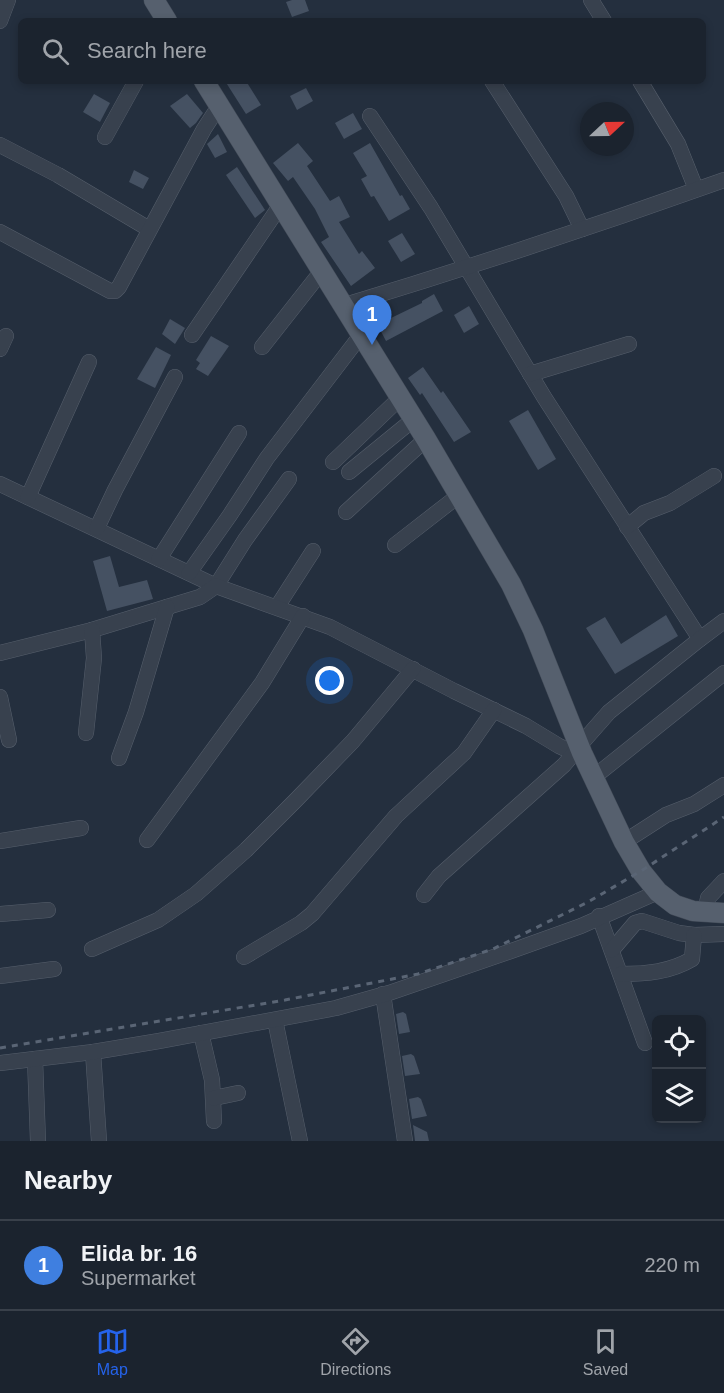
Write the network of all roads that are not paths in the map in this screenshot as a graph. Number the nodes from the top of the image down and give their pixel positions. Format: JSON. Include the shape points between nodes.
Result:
{"nodes":[{"id":1,"x":8,"y":0,"type":"edge"},
{"id":2,"x":154,"y":0,"type":"edge"},
{"id":3,"x":591,"y":0,"type":"edge"},
{"id":4,"x":165,"y":18,"type":"edge"},
{"id":5,"x":602,"y":18,"type":"edge"},
{"id":6,"x":0,"y":21,"type":"edge"},
{"id":7,"x":134,"y":84,"type":"edge"},
{"id":8,"x":206,"y":84,"type":"edge"},
{"id":9,"x":494,"y":84,"type":"edge"},
{"id":10,"x":642,"y":84,"type":"edge"},
{"id":11,"x":219,"y":106,"type":"junction"},
{"id":12,"x":370,"y":116,"type":"dead end"},
{"id":13,"x":105,"y":137,"type":"dead end"},
{"id":14,"x":0,"y":145,"type":"edge"},
{"id":15,"x":724,"y":180,"type":"edge"},
{"id":16,"x":696,"y":189,"type":"junction"},
{"id":17,"x":280,"y":206,"type":"junction"},
{"id":18,"x":149,"y":229,"type":"junction"},
{"id":19,"x":582,"y":229,"type":"junction"},
{"id":20,"x":0,"y":232,"type":"edge"},
{"id":21,"x":467,"y":269,"type":"junction"},
{"id":22,"x":321,"y":272,"type":"junction"},
{"id":23,"x":342,"y":306,"type":"junction"},
{"id":24,"x":192,"y":335,"type":"dead end"},
{"id":25,"x":361,"y":335,"type":"junction"},
{"id":26,"x":629,"y":344,"type":"dead end"},
{"id":27,"x":262,"y":348,"type":"dead end"},
{"id":28,"x":89,"y":362,"type":"dead end"},
{"id":29,"x":530,"y":374,"type":"junction"},
{"id":30,"x":175,"y":377,"type":"dead end"},
{"id":31,"x":400,"y":398,"type":"junction"},
{"id":32,"x":414,"y":419,"type":"junction"},
{"id":33,"x":239,"y":433,"type":"dead end"},
{"id":34,"x":426,"y":439,"type":"junction"},
{"id":35,"x":333,"y":462,"type":"dead end"},
{"id":36,"x":350,"y":472,"type":"dead end"},
{"id":37,"x":714,"y":476,"type":"dead end"},
{"id":38,"x":289,"y":479,"type":"dead end"},
{"id":39,"x":0,"y":484,"type":"edge"},
{"id":40,"x":458,"y":496,"type":"junction"},
{"id":41,"x":28,"y":497,"type":"junction"},
{"id":42,"x":346,"y":512,"type":"dead end"},
{"id":43,"x":627,"y":527,"type":"junction"},
{"id":44,"x":97,"y":528,"type":"junction"},
{"id":45,"x":395,"y":545,"type":"dead end"},
{"id":46,"x":314,"y":551,"type":"dead end"},
{"id":47,"x":159,"y":559,"type":"junction"},
{"id":48,"x":189,"y":573,"type":"junction"},
{"id":49,"x":216,"y":586,"type":"junction"},
{"id":50,"x":167,"y":607,"type":"junction"},
{"id":51,"x":277,"y":607,"type":"junction"},
{"id":52,"x":303,"y":616,"type":"junction"},
{"id":53,"x":724,"y":621,"type":"edge"},
{"id":54,"x":92,"y":630,"type":"junction"},
{"id":55,"x":700,"y":639,"type":"junction"},
{"id":56,"x":0,"y":653,"type":"edge"},
{"id":57,"x":413,"y":669,"type":"junction"},
{"id":58,"x":724,"y":673,"type":"edge"},
{"id":59,"x":0,"y":697,"type":"edge"},
{"id":60,"x":494,"y":710,"type":"junction"},
{"id":61,"x":86,"y":734,"type":"dead end"},
{"id":62,"x":9,"y":740,"type":"dead end"},
{"id":63,"x":579,"y":751,"type":"junction"},
{"id":64,"x":119,"y":758,"type":"dead end"},
{"id":65,"x":594,"y":777,"type":"junction"},
{"id":66,"x":724,"y":785,"type":"edge"},
{"id":67,"x":81,"y":828,"type":"dead end"},
{"id":68,"x":147,"y":840,"type":"dead end"},
{"id":69,"x":0,"y":841,"type":"edge"},
{"id":70,"x":624,"y":842,"type":"junction"},
{"id":71,"x":724,"y":881,"type":"edge"},
{"id":72,"x":658,"y":892,"type":"junction"},
{"id":73,"x":424,"y":895,"type":"dead end"},
{"id":74,"x":48,"y":910,"type":"dead end"},
{"id":75,"x":715,"y":913,"type":"edge"},
{"id":76,"x":0,"y":914,"type":"edge"},
{"id":77,"x":599,"y":916,"type":"junction"},
{"id":78,"x":724,"y":934,"type":"edge"},
{"id":79,"x":694,"y":935,"type":"junction"},
{"id":80,"x":92,"y":949,"type":"dead end"},
{"id":81,"x":612,"y":950,"type":"junction"},
{"id":82,"x":244,"y":957,"type":"dead end"},
{"id":83,"x":54,"y":969,"type":"dead end"},
{"id":84,"x":621,"y":974,"type":"junction"},
{"id":85,"x":0,"y":976,"type":"edge"},
{"id":86,"x":383,"y":994,"type":"junction"},
{"id":87,"x":275,"y":1020,"type":"junction"},
{"id":88,"x":201,"y":1033,"type":"junction"},
{"id":89,"x":645,"y":1043,"type":"dead end"},
{"id":90,"x":93,"y":1052,"type":"junction"},
{"id":91,"x":35,"y":1059,"type":"junction"},
{"id":92,"x":0,"y":1063,"type":"edge"},
{"id":93,"x":238,"y":1094,"type":"dead end"},
{"id":94,"x":214,"y":1098,"type":"junction"},
{"id":95,"x":214,"y":1121,"type":"dead end"},
{"id":96,"x":38,"y":1141,"type":"edge"},
{"id":97,"x":99,"y":1141,"type":"edge"},
{"id":98,"x":300,"y":1141,"type":"edge"},
{"id":99,"x":405,"y":1141,"type":"edge"}],
"edges":[{"from":1,"to":6,"type":"street"},
{"from":2,"to":4,"type":"main road"},
{"from":3,"to":5,"type":"street"},
{"from":7,"to":13,"type":"street"},
{"from":8,"to":11,"type":"main road"},
{"from":9,"to":19,"type":"street","via":[[566,196]]},
{"from":10,"to":16,"type":"street","via":[[678,144]]},
{"from":11,"to":17,"type":"main road"},
{"from":11,"to":18,"type":"street"},
{"from":12,"to":21,"type":"street"},
{"from":14,"to":18,"type":"street"},
{"from":15,"to":16,"type":"street"},
{"from":16,"to":19,"type":"street"},
{"from":17,"to":22,"type":"main road"},
{"from":17,"to":24,"type":"street"},
{"from":18,"to":20,"type":"street","via":[[115,291]]},
{"from":19,"to":21,"type":"street"},
{"from":21,"to":23,"type":"street"},
{"from":21,"to":29,"type":"street"},
{"from":22,"to":23,"type":"main road"},
{"from":22,"to":27,"type":"street"},
{"from":23,"to":25,"type":"main road"},
{"from":25,"to":31,"type":"main road"},
{"from":25,"to":48,"type":"street","via":[[267,458]]},
{"from":26,"to":29,"type":"street"},
{"from":28,"to":41,"type":"street"},
{"from":29,"to":43,"type":"street"},
{"from":30,"to":44,"type":"street"},
{"from":31,"to":32,"type":"main road"},
{"from":31,"to":35,"type":"street"},
{"from":32,"to":34,"type":"main road"},
{"from":32,"to":36,"type":"street"},
{"from":33,"to":47,"type":"street"},
{"from":34,"to":40,"type":"main road"},
{"from":34,"to":42,"type":"street"},
{"from":37,"to":43,"type":"street","via":[[670,503],[644,513]]},
{"from":38,"to":49,"type":"street"},
{"from":39,"to":41,"type":"street"},
{"from":40,"to":45,"type":"street"},
{"from":40,"to":63,"type":"main road","via":[[515,592]]},
{"from":41,"to":44,"type":"street"},
{"from":43,"to":55,"type":"street"},
{"from":44,"to":47,"type":"street"},
{"from":46,"to":51,"type":"street"},
{"from":47,"to":48,"type":"street"},
{"from":48,"to":49,"type":"street"},
{"from":49,"to":50,"type":"street","via":[[200,597]]},
{"from":49,"to":51,"type":"street"},
{"from":50,"to":54,"type":"street"},
{"from":50,"to":64,"type":"street"},
{"from":51,"to":52,"type":"street"},
{"from":52,"to":57,"type":"street"},
{"from":52,"to":68,"type":"street","via":[[262,683]]},
{"from":53,"to":55,"type":"street"},
{"from":54,"to":56,"type":"street"},
{"from":54,"to":61,"type":"street"},
{"from":55,"to":63,"type":"street","via":[[609,712]]},
{"from":57,"to":60,"type":"street"},
{"from":57,"to":80,"type":"street","via":[[297,800],[196,894],[158,920]]},
{"from":58,"to":65,"type":"street"},
{"from":59,"to":62,"type":"street"},
{"from":60,"to":63,"type":"street"},
{"from":60,"to":82,"type":"street","via":[[464,753],[396,816],[312,914]]},
{"from":63,"to":65,"type":"main road"},
{"from":63,"to":73,"type":"street","via":[[439,876]]},
{"from":65,"to":70,"type":"main road"},
{"from":66,"to":70,"type":"street"},
{"from":67,"to":69,"type":"street"},
{"from":70,"to":72,"type":"main road"},
{"from":71,"to":75,"type":"street","via":[[708,898]]},
{"from":72,"to":75,"type":"main road","via":[[693,911]]},
{"from":72,"to":77,"type":"street"},
{"from":74,"to":76,"type":"street"},
{"from":77,"to":81,"type":"street"},
{"from":77,"to":86,"type":"street","via":[[581,926]]},
{"from":78,"to":79,"type":"street"},
{"from":79,"to":81,"type":"street","via":[[642,921],[635,923]]},
{"from":79,"to":84,"type":"street","via":[[692,959],[686,963],[652,974]]},
{"from":81,"to":84,"type":"street"},
{"from":83,"to":85,"type":"street"},
{"from":84,"to":89,"type":"street"},
{"from":86,"to":87,"type":"street"},
{"from":86,"to":99,"type":"street"},
{"from":87,"to":88,"type":"street"},
{"from":87,"to":98,"type":"street"},
{"from":88,"to":90,"type":"street"},
{"from":88,"to":94,"type":"street"},
{"from":90,"to":91,"type":"street"},
{"from":90,"to":97,"type":"street"},
{"from":91,"to":92,"type":"street"},
{"from":91,"to":96,"type":"street"},
{"from":93,"to":94,"type":"street"},
{"from":94,"to":95,"type":"street"}]}
